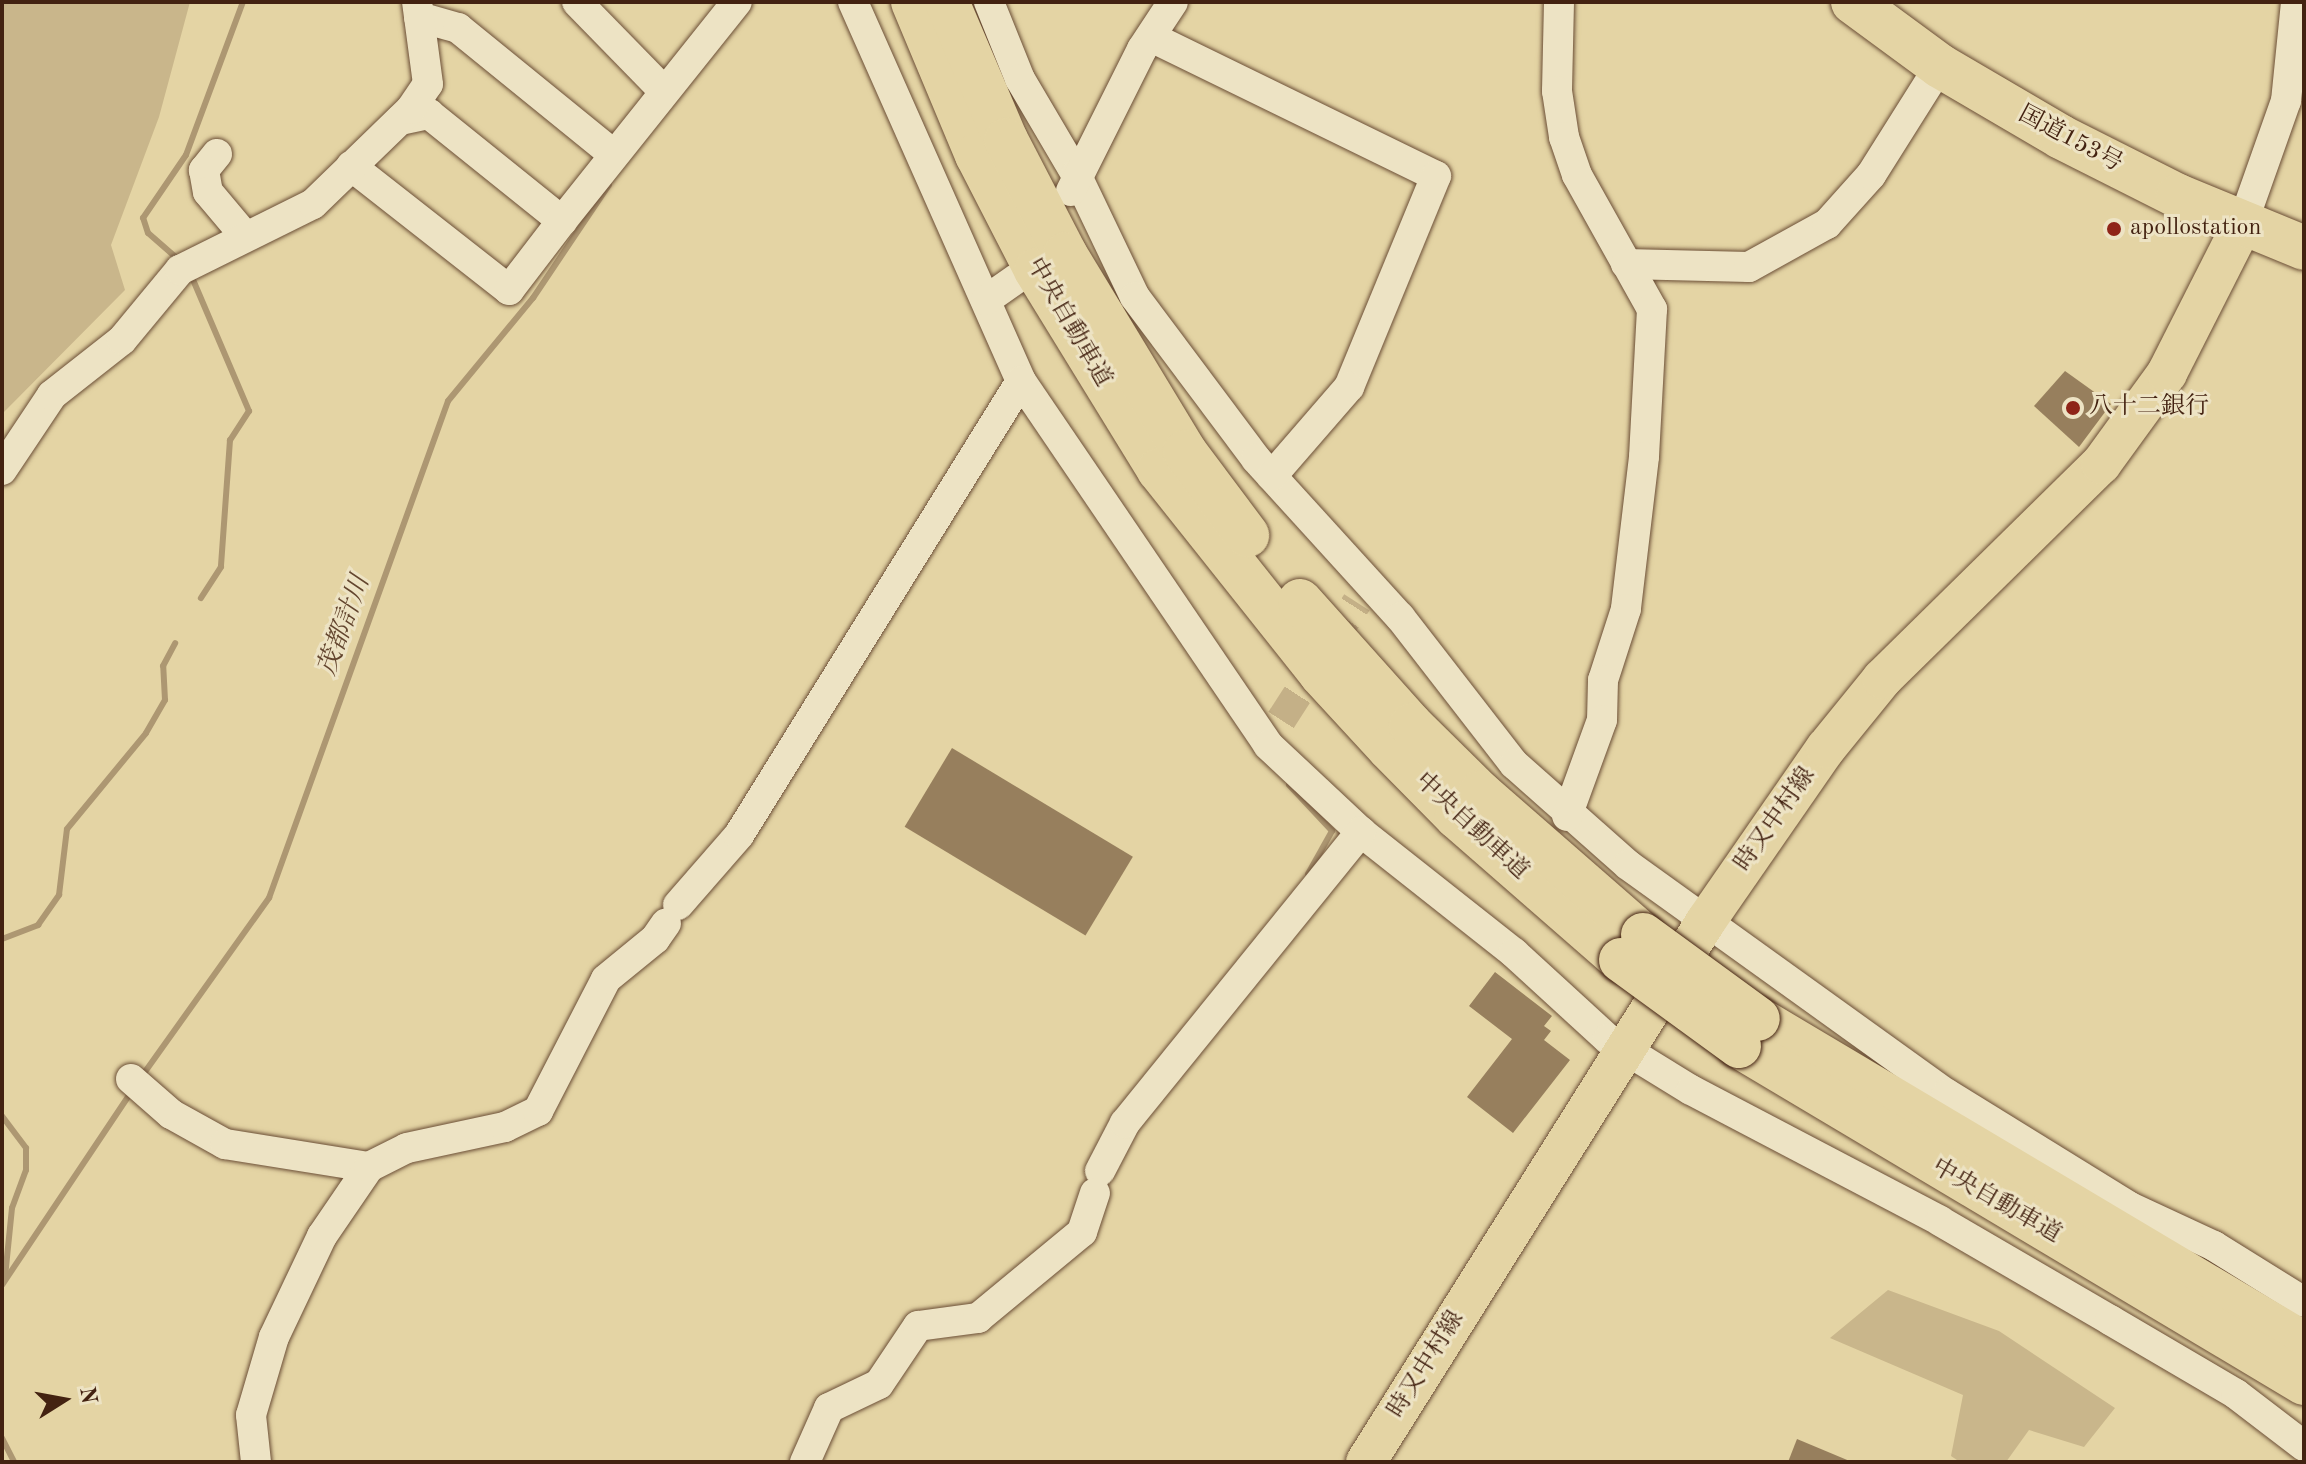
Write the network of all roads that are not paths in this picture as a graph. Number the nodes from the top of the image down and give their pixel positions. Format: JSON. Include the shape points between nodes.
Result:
{"nodes":[{"id":1,"x":577,"y":2,"type":"edge"},
{"id":2,"x":737,"y":2,"type":"edge"},
{"id":3,"x":853,"y":2,"type":"edge"},
{"id":4,"x":913,"y":2,"type":"edge"},
{"id":5,"x":947,"y":2,"type":"edge"},
{"id":6,"x":989,"y":2,"type":"edge"},
{"id":7,"x":1173,"y":2,"type":"edge"},
{"id":8,"x":1559,"y":2,"type":"edge"},
{"id":9,"x":1853,"y":2,"type":"edge"},
{"id":10,"x":2296,"y":2,"type":"edge"},
{"id":11,"x":418,"y":10,"type":"edge"},
{"id":12,"x":1151,"y":37,"type":"junction"},
{"id":13,"x":1929,"y":83,"type":"dead end"},
{"id":14,"x":663,"y":90,"type":"junction"},
{"id":15,"x":400,"y":120,"type":"junction"},
{"id":16,"x":612,"y":153,"type":"junction"},
{"id":17,"x":217,"y":154,"type":"dead end"},
{"id":18,"x":351,"y":166,"type":"junction"},
{"id":19,"x":1076,"y":174,"type":"junction"},
{"id":20,"x":1068,"y":204,"type":"dead end"},
{"id":21,"x":562,"y":221,"type":"junction"},
{"id":22,"x":2242,"y":225,"type":"junction"},
{"id":23,"x":245,"y":236,"type":"junction"},
{"id":24,"x":2304,"y":248,"type":"edge"},
{"id":25,"x":1626,"y":264,"type":"junction"},
{"id":26,"x":1016,"y":279,"type":"dead end"},
{"id":27,"x":986,"y":300,"type":"junction"},
{"id":28,"x":1021,"y":381,"type":"junction"},
{"id":29,"x":2,"y":470,"type":"edge"},
{"id":30,"x":1272,"y":476,"type":"junction"},
{"id":31,"x":1567,"y":816,"type":"junction"},
{"id":32,"x":1361,"y":832,"type":"junction"},
{"id":33,"x":1706,"y":921,"type":"junction"},
{"id":34,"x":1632,"y":948,"type":"junction"},
{"id":35,"x":1748,"y":1032,"type":"junction"},
{"id":36,"x":1624,"y":1050,"type":"junction"},
{"id":37,"x":138,"y":1086,"type":"dead end"},
{"id":38,"x":369,"y":1167,"type":"junction"},
{"id":39,"x":2304,"y":1302,"type":"edge"},
{"id":40,"x":2304,"y":1344,"type":"edge"},
{"id":41,"x":2304,"y":1383,"type":"edge"},
{"id":42,"x":2304,"y":1446,"type":"edge"},
{"id":43,"x":256,"y":1462,"type":"edge"},
{"id":44,"x":805,"y":1462,"type":"edge"},
{"id":45,"x":1366,"y":1462,"type":"edge"}],
"edges":[{"from":1,"to":14,"type":"street"},
{"from":2,"to":14,"type":"street"},
{"from":3,"to":27,"type":"street"},
{"from":4,"to":34,"type":"highway","name":"中央自動車道","via":[[977,155],[1036,270],[1159,470],[1321,674],[1457,817]]},
{"from":5,"to":34,"type":"highway","name":"中央自動車道","via":[[1006,140],[1065,254],[1185,452],[1262,555],[1411,725],[1557,864]]},
{"from":6,"to":19,"type":"street","via":[[1020,79]]},
{"from":7,"to":12,"type":"street"},
{"from":8,"to":25,"type":"street","via":[[1557,91],[1564,137],[1577,175]]},
{"from":9,"to":22,"type":"highway","name":"国道153号","via":[[1999,102]]},
{"from":10,"to":22,"type":"street","via":[[2286,101]]},
{"from":11,"to":15,"type":"street","via":[[428,84]]},
{"from":11,"to":16,"type":"street","via":[[458,28]]},
{"from":12,"to":19,"type":"street"},
{"from":12,"to":30,"type":"street","via":[[1436,176],[1349,387]]},
{"from":13,"to":25,"type":"street","via":[[1871,175],[1827,224],[1749,267]]},
{"from":14,"to":16,"type":"street"},
{"from":15,"to":18,"type":"street"},
{"from":15,"to":21,"type":"street","via":[[429,114]]},
{"from":16,"to":21,"type":"street"},
{"from":17,"to":23,"type":"street","via":[[204,170],[208,192]]},
{"from":18,"to":21,"type":"street","via":[[509,290]]},
{"from":18,"to":23,"type":"street","via":[[313,204]]},
{"from":19,"to":20,"type":"street"},
{"from":19,"to":30,"type":"street","via":[[1135,297]]},
{"from":22,"to":24,"type":"highway","name":"国道153号"},
{"from":22,"to":33,"type":"main road","name":"時又中村線","via":[[2167,373],[2101,464],[1882,679],[1826,748]]},
{"from":23,"to":29,"type":"street","via":[[186,266],[122,340],[52,395]]},
{"from":25,"to":31,"type":"street","via":[[1652,309],[1644,457],[1626,609],[1603,680],[1602,720]]},
{"from":26,"to":27,"type":"street"},
{"from":27,"to":28,"type":"street"},
{"from":28,"to":32,"type":"street","via":[[1274,732]]},
{"from":28,"to":38,"type":"street","via":[[739,835],[672,914],[606,979],[538,1111],[505,1127],[407,1148]]},
{"from":30,"to":31,"type":"street","via":[[1363,593],[1514,764]]},
{"from":31,"to":33,"type":"street"},
{"from":32,"to":36,"type":"street","via":[[1514,953]]},
{"from":32,"to":44,"type":"street","via":[[1125,1123],[1082,1232],[978,1318],[918,1326],[879,1384],[829,1408]]},
{"from":33,"to":36,"type":"main road","name":"時又中村線"},
{"from":33,"to":39,"type":"street","via":[[1947,1094],[2128,1206],[2214,1246]]},
{"from":34,"to":35,"type":"highway","name":"中央自動車道","bridge":true},
{"from":35,"to":40,"type":"highway","name":"中央自動車道"},
{"from":35,"to":41,"type":"highway","name":"中央自動車道"},
{"from":36,"to":42,"type":"street","via":[[2110,1320],[2236,1394]]},
{"from":36,"to":45,"type":"main road","name":"時又中村線"},
{"from":37,"to":38,"type":"street","via":[[203,1136],[225,1144]]},
{"from":38,"to":43,"type":"street","via":[[322,1236],[274,1337],[251,1415]]}]}
